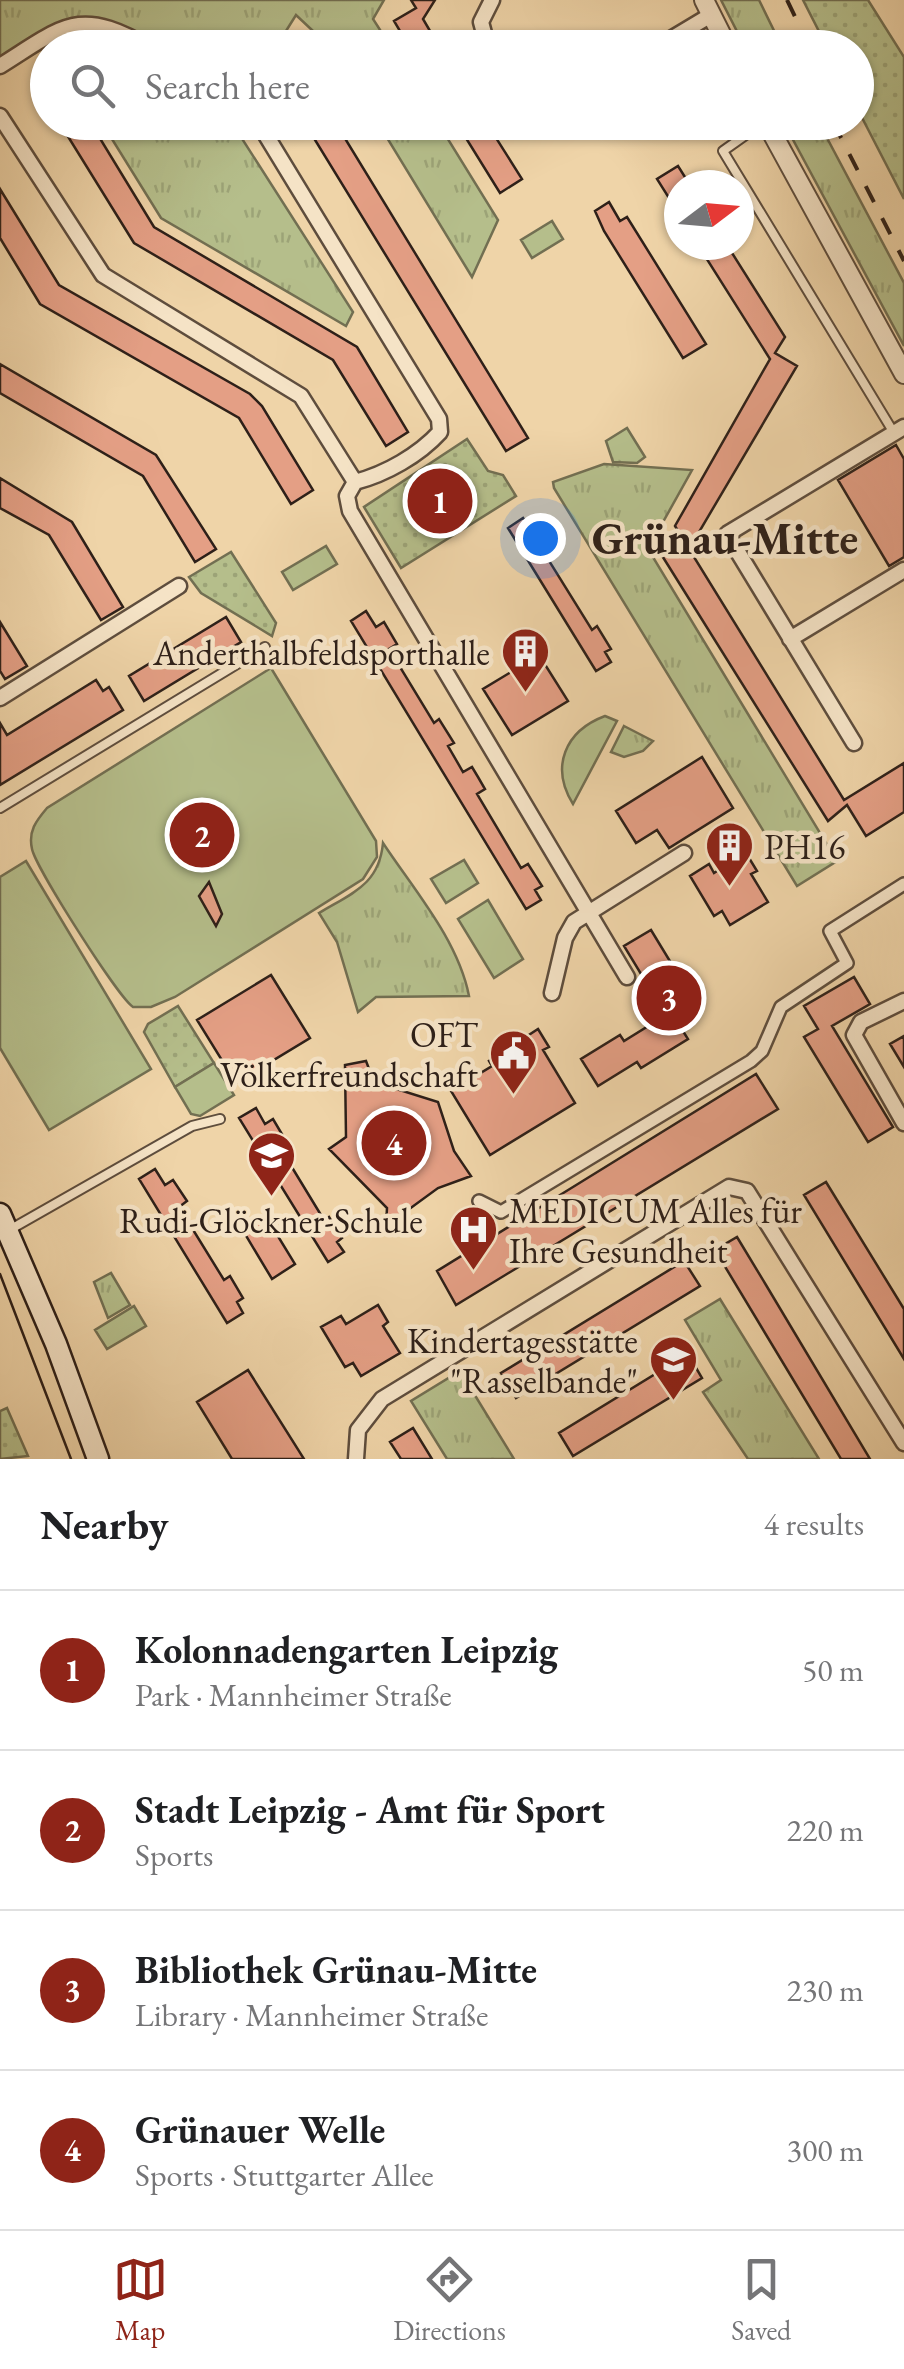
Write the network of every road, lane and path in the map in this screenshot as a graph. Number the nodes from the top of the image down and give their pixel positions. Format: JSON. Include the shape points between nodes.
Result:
{"nodes":[{"id":1,"x":492,"y":0,"type":"edge"},
{"id":2,"x":708,"y":8,"type":"edge"},
{"id":3,"x":64,"y":30,"type":"edge"},
{"id":4,"x":119,"y":30,"type":"edge"},
{"id":5,"x":483,"y":30,"type":"edge"},
{"id":6,"x":679,"y":30,"type":"edge"},
{"id":7,"x":30,"y":49,"type":"edge"},
{"id":8,"x":0,"y":66,"type":"edge"},
{"id":9,"x":0,"y":116,"type":"edge"},
{"id":10,"x":269,"y":140,"type":"edge"},
{"id":11,"x":739,"y":140,"type":"edge"},
{"id":12,"x":775,"y":140,"type":"edge"},
{"id":13,"x":904,"y":374,"type":"edge"},
{"id":14,"x":899,"y":430,"type":"edge"},
{"id":15,"x":356,"y":482,"type":"junction"},
{"id":16,"x":904,"y":570,"type":"edge"},
{"id":17,"x":180,"y":586,"type":"dead end"},
{"id":18,"x":790,"y":639,"type":"junction"},
{"id":19,"x":265,"y":647,"type":"dead end"},
{"id":20,"x":0,"y":698,"type":"edge"},
{"id":21,"x":854,"y":744,"type":"dead end"},
{"id":22,"x":0,"y":808,"type":"edge"},
{"id":23,"x":684,"y":854,"type":"dead end"},
{"id":24,"x":904,"y":884,"type":"edge"},
{"id":25,"x":589,"y":911,"type":"junction"},
{"id":26,"x":627,"y":977,"type":"dead end"},
{"id":27,"x":552,"y":993,"type":"dead end"},
{"id":28,"x":904,"y":1001,"type":"edge"},
{"id":29,"x":220,"y":1119,"type":"dead end"},
{"id":30,"x":904,"y":1123,"type":"edge"},
{"id":31,"x":479,"y":1201,"type":"dead end"},
{"id":32,"x":4,"y":1223,"type":"edge"},
{"id":33,"x":904,"y":1443,"type":"edge"},
{"id":34,"x":98,"y":1459,"type":"edge"},
{"id":35,"x":356,"y":1459,"type":"edge"}],
"edges":[{"from":1,"to":5,"type":"street"},
{"from":2,"to":6,"type":"street"},
{"from":3,"to":4,"type":"street","via":[[76,23]]},
{"from":7,"to":8,"type":"street"},
{"from":9,"to":15,"type":"street","via":[[103,276],[300,396]]},
{"from":10,"to":15,"type":"street","via":[[439,419],[432,441],[378,476]]},
{"from":11,"to":14,"type":"lane","via":[[723,151]]},
{"from":12,"to":13,"type":"street"},
{"from":14,"to":18,"type":"street","via":[[727,534]]},
{"from":15,"to":25,"type":"street","via":[[347,496],[350,511]]},
{"from":16,"to":18,"type":"street"},
{"from":17,"to":20,"type":"street"},
{"from":18,"to":21,"type":"street"},
{"from":19,"to":22,"type":"lane"},
{"from":23,"to":25,"type":"street"},
{"from":24,"to":31,"type":"street","via":[[830,931],[848,963],[780,1007],[751,1061],[501,1212]]},
{"from":25,"to":26,"type":"street"},
{"from":25,"to":27,"type":"street","via":[[564,938]]},
{"from":28,"to":30,"type":"street","via":[[854,1032]]},
{"from":29,"to":32,"type":"lane","via":[[192,1126]]},
{"from":32,"to":34,"type":"main road"},
{"from":33,"to":35,"type":"street","via":[[747,1192],[729,1187],[382,1399],[360,1425]]}]}
